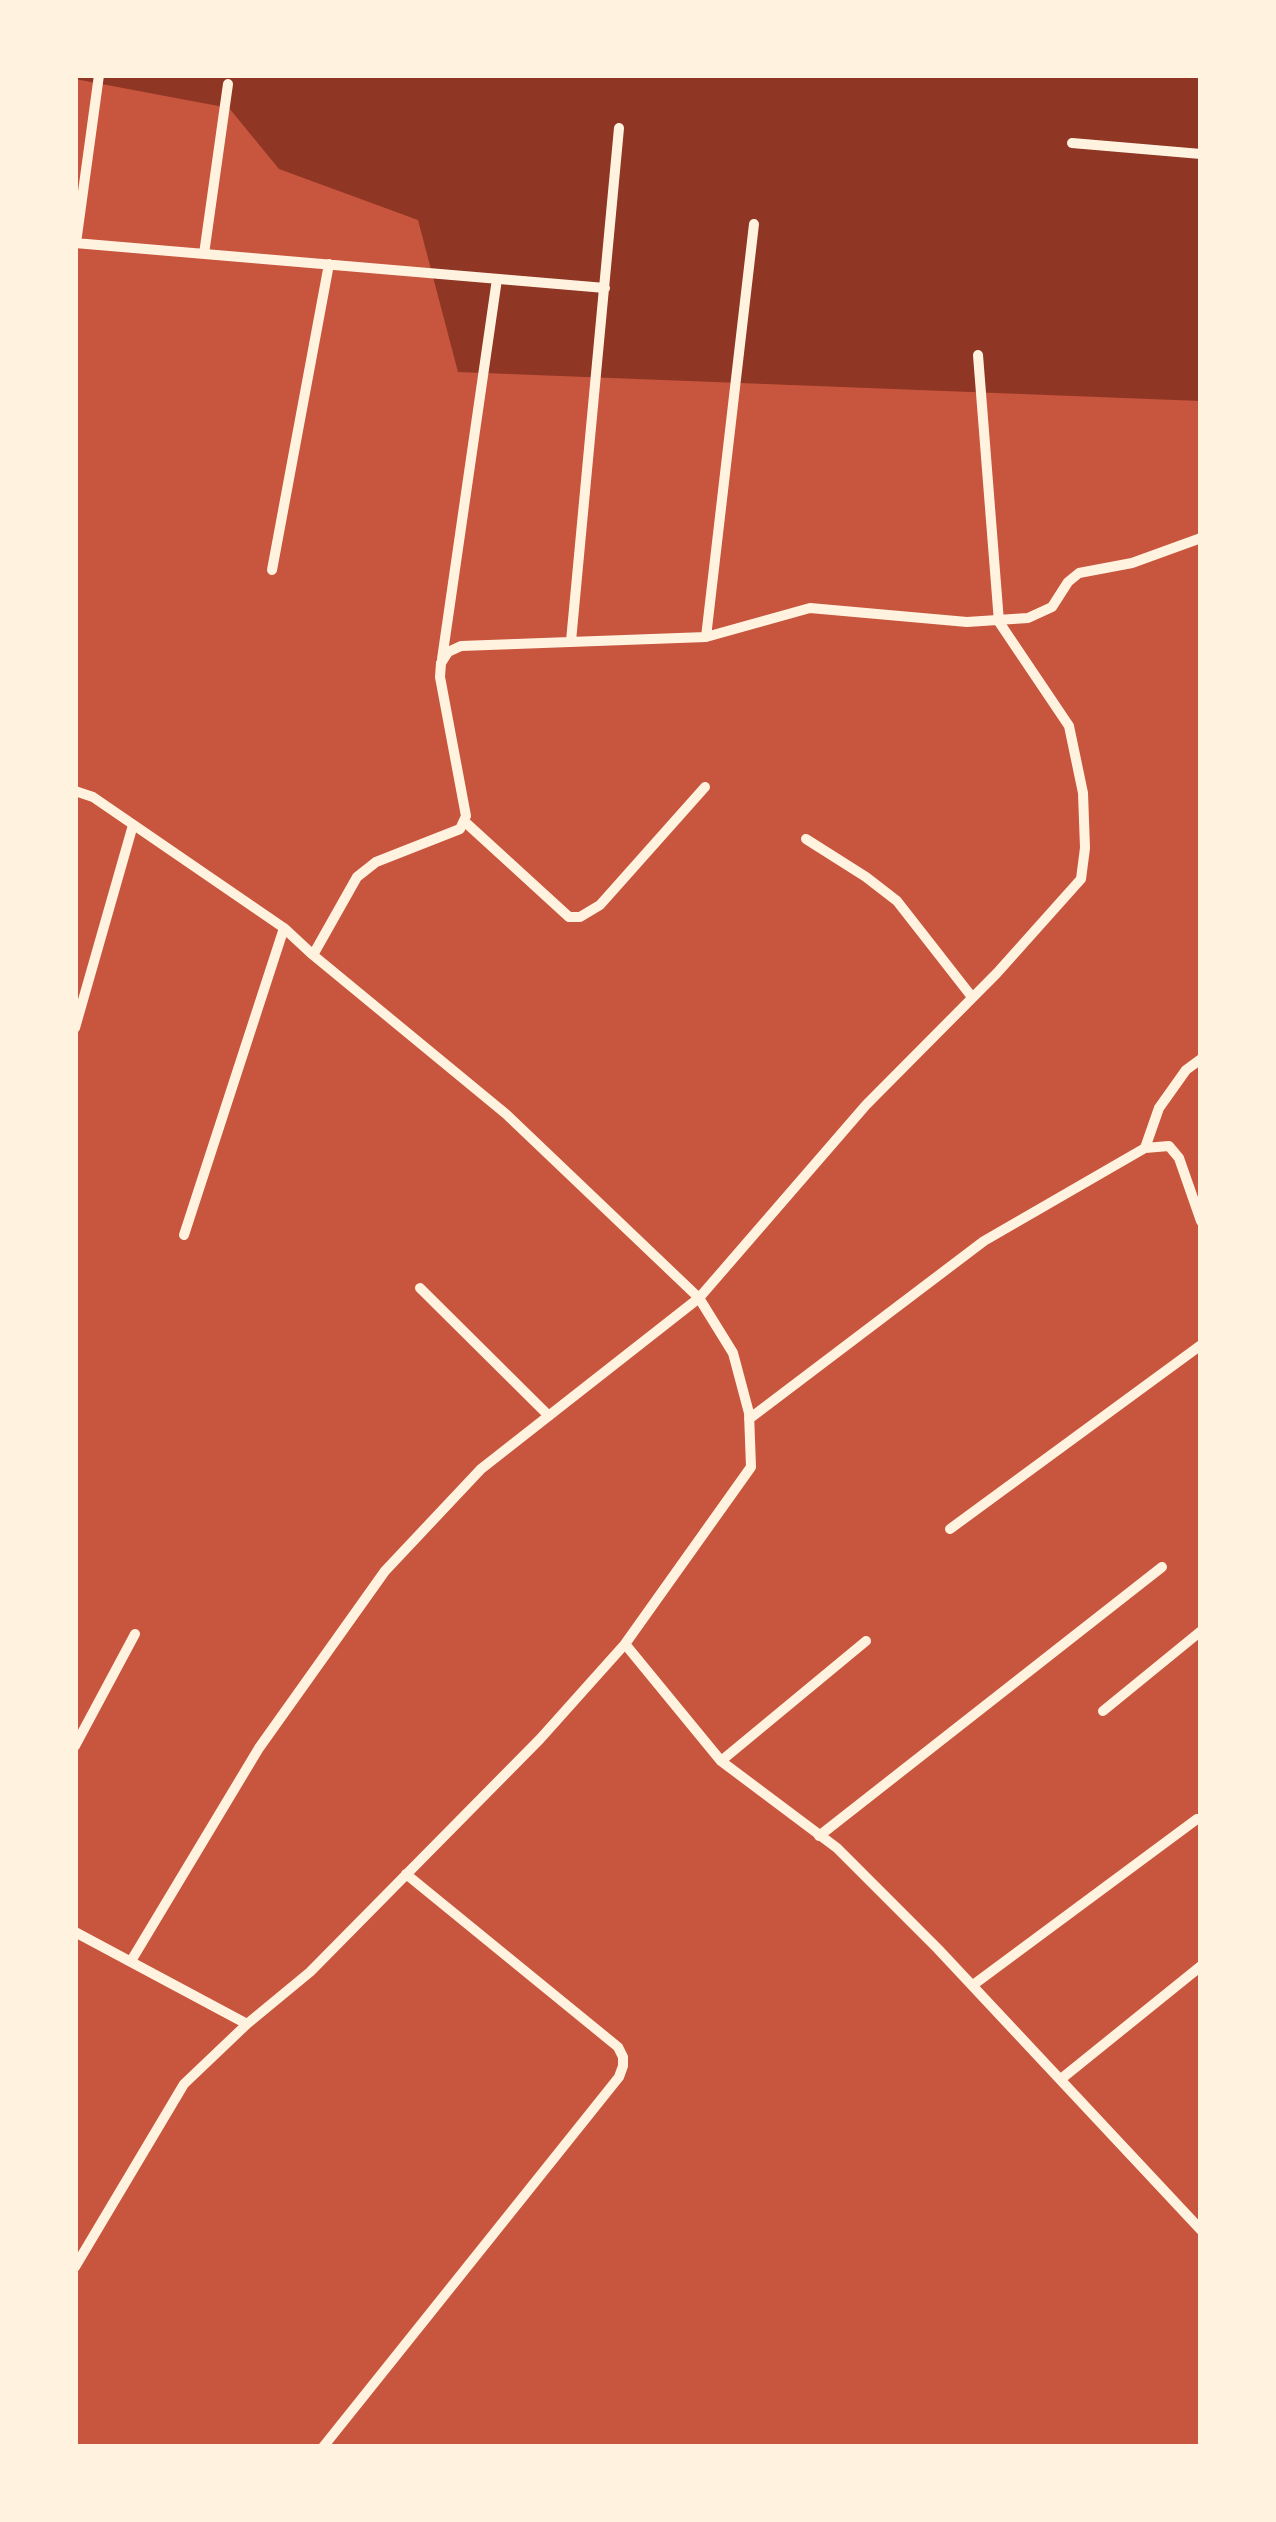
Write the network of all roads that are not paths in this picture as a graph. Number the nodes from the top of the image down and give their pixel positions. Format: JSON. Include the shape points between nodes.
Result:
{"nodes":[{"id":1,"x":98,"y":75,"type":"edge"},
{"id":2,"x":228,"y":84,"type":"dead end"},
{"id":3,"x":619,"y":128,"type":"dead end"},
{"id":4,"x":1072,"y":143,"type":"dead end"},
{"id":5,"x":1201,"y":154,"type":"edge"},
{"id":6,"x":754,"y":224,"type":"dead end"},
{"id":7,"x":75,"y":243,"type":"edge"},
{"id":8,"x":204,"y":254,"type":"junction"},
{"id":9,"x":329,"y":264,"type":"junction"},
{"id":10,"x":497,"y":279,"type":"junction"},
{"id":11,"x":606,"y":288,"type":"junction"},
{"id":12,"x":978,"y":355,"type":"dead end"},
{"id":13,"x":1201,"y":538,"type":"edge"},
{"id":14,"x":272,"y":570,"type":"dead end"},
{"id":15,"x":998,"y":622,"type":"junction"},
{"id":16,"x":706,"y":637,"type":"junction"},
{"id":17,"x":572,"y":641,"type":"junction"},
{"id":18,"x":441,"y":663,"type":"junction"},
{"id":19,"x":704,"y":787,"type":"dead end"},
{"id":20,"x":75,"y":791,"type":"edge"},
{"id":21,"x":464,"y":821,"type":"junction"},
{"id":22,"x":133,"y":824,"type":"junction"},
{"id":23,"x":806,"y":838,"type":"dead end"},
{"id":24,"x":284,"y":928,"type":"junction"},
{"id":25,"x":313,"y":956,"type":"junction"},
{"id":26,"x":972,"y":997,"type":"junction"},
{"id":27,"x":75,"y":1028,"type":"edge"},
{"id":28,"x":1201,"y":1059,"type":"edge"},
{"id":29,"x":1145,"y":1148,"type":"junction"},
{"id":30,"x":1201,"y":1221,"type":"edge"},
{"id":31,"x":184,"y":1236,"type":"dead end"},
{"id":32,"x":420,"y":1288,"type":"dead end"},
{"id":33,"x":699,"y":1298,"type":"junction"},
{"id":34,"x":1201,"y":1344,"type":"edge"},
{"id":35,"x":549,"y":1416,"type":"junction"},
{"id":36,"x":749,"y":1419,"type":"junction"},
{"id":37,"x":950,"y":1529,"type":"dead end"},
{"id":38,"x":1162,"y":1567,"type":"dead end"},
{"id":39,"x":1201,"y":1631,"type":"edge"},
{"id":40,"x":135,"y":1634,"type":"dead end"},
{"id":41,"x":866,"y":1641,"type":"dead end"},
{"id":42,"x":626,"y":1644,"type":"junction"},
{"id":43,"x":1103,"y":1710,"type":"dead end"},
{"id":44,"x":75,"y":1746,"type":"edge"},
{"id":45,"x":721,"y":1761,"type":"junction"},
{"id":46,"x":1198,"y":1818,"type":"dead end"},
{"id":47,"x":819,"y":1836,"type":"junction"},
{"id":48,"x":406,"y":1874,"type":"junction"},
{"id":49,"x":75,"y":1932,"type":"edge"},
{"id":50,"x":130,"y":1961,"type":"junction"},
{"id":51,"x":1201,"y":1966,"type":"edge"},
{"id":52,"x":972,"y":1985,"type":"junction"},
{"id":53,"x":247,"y":2024,"type":"junction"},
{"id":54,"x":1060,"y":2079,"type":"junction"},
{"id":55,"x":1201,"y":2230,"type":"edge"},
{"id":56,"x":75,"y":2267,"type":"edge"},
{"id":57,"x":323,"y":2447,"type":"edge"}],
"edges":[{"from":1,"to":7,"type":"street"},
{"from":2,"to":8,"type":"street"},
{"from":3,"to":11,"type":"street"},
{"from":4,"to":5,"type":"street"},
{"from":6,"to":16,"type":"street"},
{"from":7,"to":8,"type":"street"},
{"from":8,"to":9,"type":"street"},
{"from":9,"to":10,"type":"street"},
{"from":9,"to":14,"type":"street"},
{"from":10,"to":11,"type":"street"},
{"from":10,"to":18,"type":"street"},
{"from":11,"to":17,"type":"street"},
{"from":12,"to":15,"type":"street"},
{"from":13,"to":15,"type":"street","via":[[1079,574],[1052,607]]},
{"from":15,"to":16,"type":"street","via":[[810,608]]},
{"from":15,"to":26,"type":"street","via":[[1069,726],[1084,792],[1085,848],[1073,891]]},
{"from":16,"to":17,"type":"street"},
{"from":17,"to":18,"type":"street","via":[[462,646]]},
{"from":18,"to":21,"type":"street"},
{"from":19,"to":21,"type":"street","via":[[600,905],[580,917],[570,916]]},
{"from":20,"to":22,"type":"street"},
{"from":21,"to":25,"type":"street","via":[[448,835],[386,857],[358,878]]},
{"from":22,"to":24,"type":"street"},
{"from":22,"to":27,"type":"street"},
{"from":23,"to":26,"type":"street","via":[[896,902]]},
{"from":24,"to":25,"type":"street"},
{"from":24,"to":31,"type":"street"},
{"from":25,"to":33,"type":"street","via":[[506,1114]]},
{"from":26,"to":33,"type":"street","via":[[878,1092]]},
{"from":28,"to":29,"type":"street","via":[[1159,1108]]},
{"from":29,"to":30,"type":"street","via":[[1169,1146],[1179,1158]]},
{"from":29,"to":36,"type":"street","via":[[984,1241]]},
{"from":32,"to":35,"type":"street"},
{"from":33,"to":35,"type":"street"},
{"from":33,"to":36,"type":"street","via":[[733,1353]]},
{"from":34,"to":37,"type":"street"},
{"from":35,"to":50,"type":"street","via":[[481,1469],[385,1572],[259,1748]]},
{"from":36,"to":42,"type":"street","via":[[751,1466]]},
{"from":38,"to":47,"type":"street"},
{"from":39,"to":43,"type":"street"},
{"from":40,"to":44,"type":"street"},
{"from":41,"to":45,"type":"street"},
{"from":42,"to":45,"type":"street"},
{"from":42,"to":48,"type":"street"},
{"from":45,"to":47,"type":"street"},
{"from":46,"to":52,"type":"street"},
{"from":47,"to":52,"type":"street"},
{"from":48,"to":53,"type":"street","via":[[310,1972]]},
{"from":48,"to":57,"type":"street","via":[[618,2048],[623,2066]]},
{"from":49,"to":50,"type":"street"},
{"from":50,"to":53,"type":"street"},
{"from":51,"to":54,"type":"street"},
{"from":52,"to":54,"type":"street"},
{"from":53,"to":56,"type":"street","via":[[184,2084]]},
{"from":54,"to":55,"type":"street"}]}
